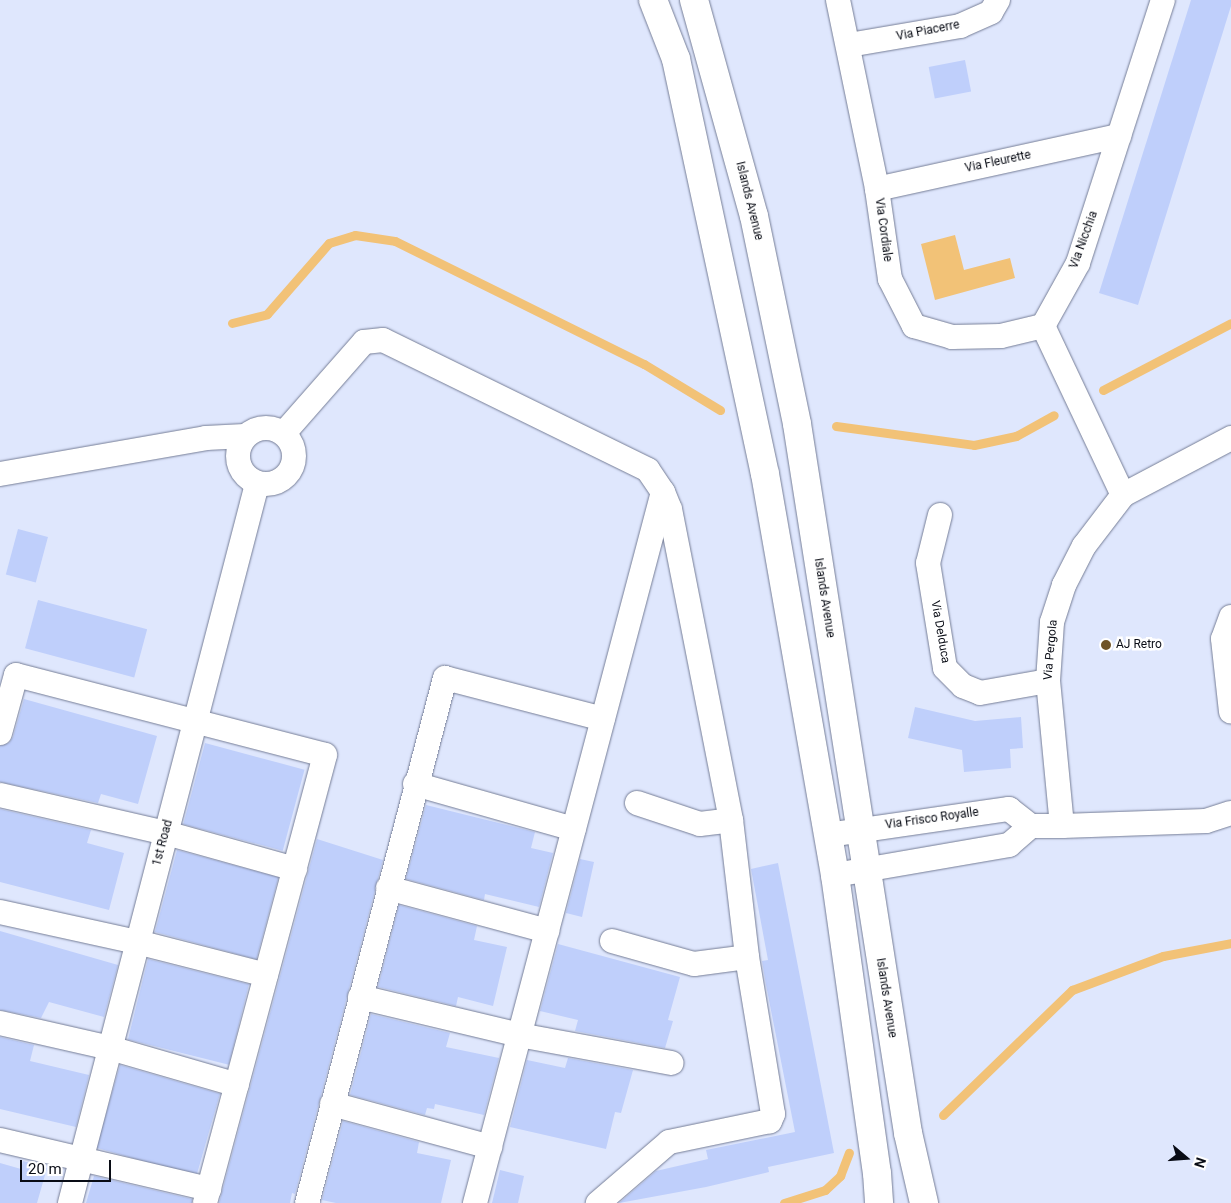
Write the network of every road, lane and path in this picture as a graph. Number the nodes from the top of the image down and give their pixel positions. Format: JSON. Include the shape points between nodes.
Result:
{"nodes":[{"id":1,"x":653,"y":0,"type":"edge"},
{"id":2,"x":694,"y":0,"type":"edge"},
{"id":3,"x":838,"y":0,"type":"edge"},
{"id":4,"x":998,"y":0,"type":"edge"},
{"id":5,"x":1163,"y":0,"type":"edge"},
{"id":6,"x":849,"y":45,"type":"junction"},
{"id":7,"x":1119,"y":136,"type":"junction"},
{"id":8,"x":877,"y":189,"type":"junction"},
{"id":9,"x":1043,"y":326,"type":"junction"},
{"id":10,"x":284,"y":433,"type":"junction"},
{"id":11,"x":245,"y":436,"type":"junction"},
{"id":12,"x":1231,"y":438,"type":"edge"},
{"id":13,"x":0,"y":474,"type":"edge"},
{"id":14,"x":257,"y":484,"type":"junction"},
{"id":15,"x":663,"y":492,"type":"junction"},
{"id":16,"x":1123,"y":495,"type":"junction"},
{"id":17,"x":940,"y":515,"type":"dead end"},
{"id":18,"x":1231,"y":617,"type":"edge"},
{"id":19,"x":1048,"y":682,"type":"junction"},
{"id":20,"x":1231,"y":712,"type":"edge"},
{"id":21,"x":603,"y":719,"type":"junction"},
{"id":22,"x":195,"y":720,"type":"junction"},
{"id":23,"x":0,"y":733,"type":"edge"},
{"id":24,"x":415,"y":784,"type":"junction"},
{"id":25,"x":0,"y":795,"type":"edge"},
{"id":26,"x":637,"y":803,"type":"dead end"},
{"id":27,"x":1231,"y":813,"type":"edge"},
{"id":28,"x":731,"y":820,"type":"junction"},
{"id":29,"x":1031,"y":826,"type":"junction"},
{"id":30,"x":1062,"y":826,"type":"junction"},
{"id":31,"x":860,"y":828,"type":"junction"},
{"id":32,"x":574,"y":829,"type":"junction"},
{"id":33,"x":166,"y":833,"type":"junction"},
{"id":34,"x":828,"y":835,"type":"junction"},
{"id":35,"x":295,"y":868,"type":"junction"},
{"id":36,"x":865,"y":868,"type":"junction"},
{"id":37,"x":835,"y":875,"type":"junction"},
{"id":38,"x":388,"y":888,"type":"junction"},
{"id":39,"x":0,"y":912,"type":"edge"},
{"id":40,"x":547,"y":931,"type":"junction"},
{"id":41,"x":612,"y":941,"type":"dead end"},
{"id":42,"x":137,"y":942,"type":"junction"},
{"id":43,"x":747,"y":957,"type":"junction"},
{"id":44,"x":266,"y":975,"type":"junction"},
{"id":45,"x":360,"y":997,"type":"junction"},
{"id":46,"x":0,"y":1023,"type":"edge"},
{"id":47,"x":519,"y":1035,"type":"junction"},
{"id":48,"x":110,"y":1048,"type":"junction"},
{"id":49,"x":671,"y":1063,"type":"dead end"},
{"id":50,"x":237,"y":1085,"type":"junction"},
{"id":51,"x":332,"y":1104,"type":"junction"},
{"id":52,"x":0,"y":1140,"type":"edge"},
{"id":53,"x":490,"y":1147,"type":"junction"},
{"id":54,"x":81,"y":1158,"type":"junction"},
{"id":55,"x":207,"y":1196,"type":"edge"},
{"id":56,"x":70,"y":1203,"type":"edge"},
{"id":57,"x":307,"y":1203,"type":"edge"},
{"id":58,"x":475,"y":1203,"type":"edge"},
{"id":59,"x":598,"y":1203,"type":"edge"},
{"id":60,"x":879,"y":1203,"type":"edge"},
{"id":61,"x":924,"y":1203,"type":"edge"}],
"edges":[{"from":1,"to":34,"type":"street","via":[[676,59],[765,474]]},
{"from":2,"to":31,"type":"street","name":"Islands Avenue","via":[[754,216],[797,424]]},
{"from":3,"to":6,"type":"street","name":"Via Cordiale"},
{"from":4,"to":6,"type":"street","name":"Via Piacerre","via":[[992,12],[960,26]]},
{"from":5,"to":7,"type":"street","name":"Via Nicchia"},
{"from":6,"to":8,"type":"street","name":"Via Cordiale"},
{"from":7,"to":8,"type":"street","name":"Via Fleurette"},
{"from":7,"to":9,"type":"street","name":"Via Nicchia","via":[[1078,263]]},
{"from":8,"to":9,"type":"street","name":"Via Cordiale","via":[[890,279],[914,326],[952,337],[1001,336]]},
{"from":9,"to":16,"type":"street"},
{"from":10,"to":11,"type":"street","via":[[271,428],[257,428]]},
{"from":10,"to":14,"type":"street","via":[[294,453],[288,475],[279,482]]},
{"from":10,"to":15,"type":"street","via":[[364,342],[383,340],[648,470]]},
{"from":11,"to":13,"type":"street","via":[[206,438]]},
{"from":11,"to":14,"type":"street","via":[[238,449],[238,463],[244,476]]},
{"from":12,"to":16,"type":"street","name":"Via Pergola"},
{"from":14,"to":22,"type":"street","name":"1st Road"},
{"from":15,"to":21,"type":"street"},
{"from":15,"to":28,"type":"street","via":[[670,509]]},
{"from":16,"to":19,"type":"street","name":"Via Pergola","via":[[1084,546],[1064,585],[1052,622]]},
{"from":17,"to":19,"type":"street","name":"Via Delduca","via":[[928,563],[945,668],[963,686],[980,693]]},
{"from":18,"to":20,"type":"street","via":[[1222,639]]},
{"from":19,"to":30,"type":"street","name":"Via Pergola"},
{"from":21,"to":24,"type":"street","via":[[445,678]]},
{"from":21,"to":32,"type":"street"},
{"from":22,"to":23,"type":"street","via":[[16,675]]},
{"from":22,"to":33,"type":"street","name":"1st Road"},
{"from":22,"to":35,"type":"street","via":[[325,755]]},
{"from":24,"to":32,"type":"street"},
{"from":24,"to":38,"type":"street"},
{"from":25,"to":33,"type":"street"},
{"from":26,"to":28,"type":"street","via":[[700,824]]},
{"from":27,"to":30,"type":"street","via":[[1206,821]]},
{"from":28,"to":43,"type":"street"},
{"from":29,"to":30,"type":"street"},
{"from":29,"to":31,"type":"street","name":"Via Frisco Royalle","via":[[1009,810]]},
{"from":29,"to":36,"type":"street","via":[[1009,845]]},
{"from":31,"to":34,"type":"street","name":"Via Frisco Royalle"},
{"from":31,"to":36,"type":"street","name":"Islands Avenue"},
{"from":32,"to":40,"type":"street"},
{"from":33,"to":35,"type":"street"},
{"from":33,"to":42,"type":"street","name":"1st Road"},
{"from":34,"to":37,"type":"street"},
{"from":35,"to":44,"type":"street"},
{"from":36,"to":37,"type":"street"},
{"from":36,"to":61,"type":"street","name":"Islands Avenue","via":[[908,1133]]},
{"from":37,"to":60,"type":"street"},
{"from":38,"to":40,"type":"street"},
{"from":38,"to":45,"type":"street"},
{"from":39,"to":42,"type":"street"},
{"from":40,"to":47,"type":"street"},
{"from":41,"to":43,"type":"street","via":[[694,964]]},
{"from":42,"to":44,"type":"street"},
{"from":42,"to":48,"type":"street","name":"1st Road"},
{"from":43,"to":59,"type":"street","via":[[773,1118],[669,1142]]},
{"from":44,"to":50,"type":"street"},
{"from":45,"to":47,"type":"street"},
{"from":45,"to":51,"type":"street"},
{"from":46,"to":48,"type":"street"},
{"from":47,"to":49,"type":"street"},
{"from":47,"to":53,"type":"street"},
{"from":48,"to":50,"type":"street"},
{"from":48,"to":54,"type":"street","name":"1st Road"},
{"from":50,"to":55,"type":"street"},
{"from":51,"to":53,"type":"street"},
{"from":51,"to":57,"type":"street"},
{"from":52,"to":54,"type":"street"},
{"from":53,"to":58,"type":"street"},
{"from":54,"to":55,"type":"street"},
{"from":54,"to":56,"type":"street","name":"1st Road"}]}
